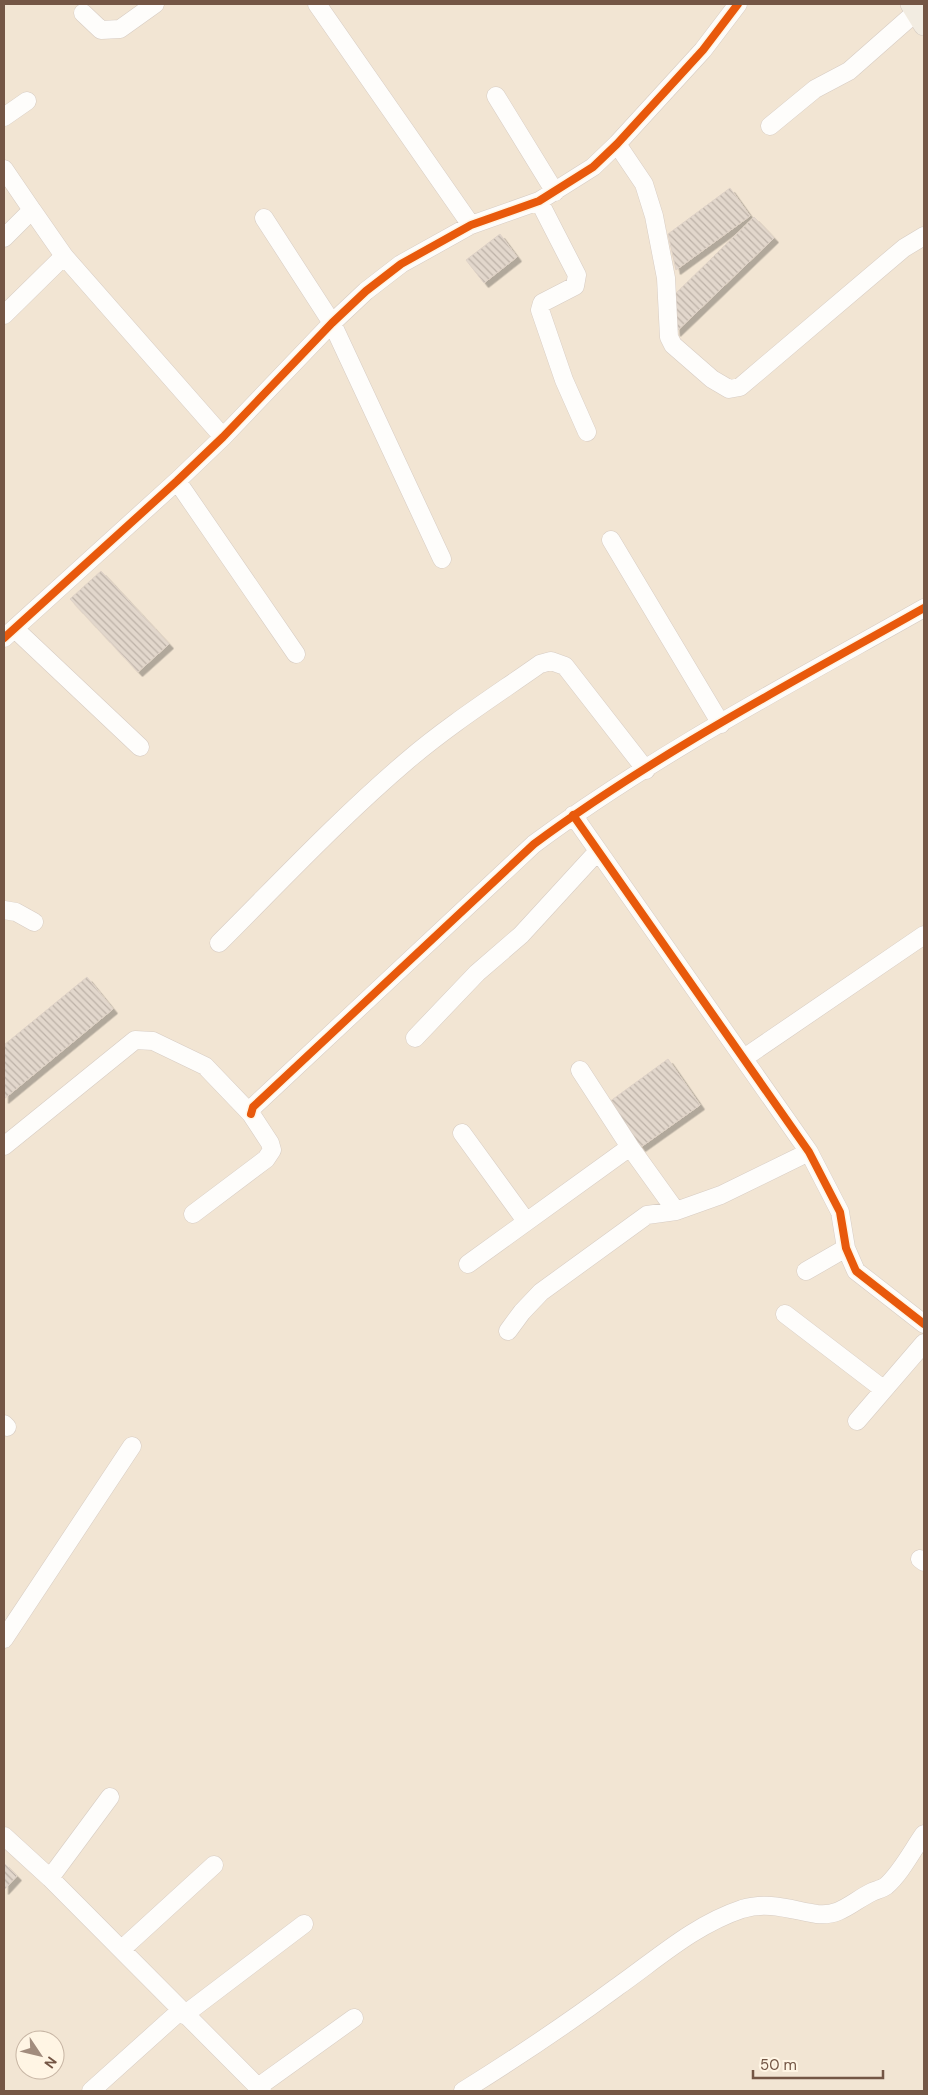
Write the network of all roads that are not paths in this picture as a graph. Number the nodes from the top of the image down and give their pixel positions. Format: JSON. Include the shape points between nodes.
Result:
{"nodes":[{"id":1,"x":155,"y":4,"type":"edge"},
{"id":2,"x":317,"y":4,"type":"edge"},
{"id":3,"x":738,"y":4,"type":"edge"},
{"id":4,"x":83,"y":13,"type":"dead end"},
{"id":5,"x":917,"y":14,"type":"edge"},
{"id":6,"x":496,"y":96,"type":"dead end"},
{"id":7,"x":27,"y":101,"type":"dead end"},
{"id":8,"x":4,"y":117,"type":"edge"},
{"id":9,"x":770,"y":126,"type":"dead end"},
{"id":10,"x":617,"y":144,"type":"junction"},
{"id":11,"x":5,"y":173,"type":"edge"},
{"id":12,"x":554,"y":192,"type":"junction"},
{"id":13,"x":539,"y":201,"type":"junction"},
{"id":14,"x":32,"y":210,"type":"junction"},
{"id":15,"x":264,"y":218,"type":"dead end"},
{"id":16,"x":471,"y":225,"type":"junction"},
{"id":17,"x":924,"y":236,"type":"edge"},
{"id":18,"x":4,"y":238,"type":"edge"},
{"id":19,"x":64,"y":256,"type":"junction"},
{"id":20,"x":4,"y":315,"type":"edge"},
{"id":21,"x":332,"y":323,"type":"junction"},
{"id":22,"x":587,"y":432,"type":"dead end"},
{"id":23,"x":223,"y":437,"type":"junction"},
{"id":24,"x":177,"y":481,"type":"junction"},
{"id":25,"x":611,"y":540,"type":"dead end"},
{"id":26,"x":442,"y":559,"type":"dead end"},
{"id":27,"x":924,"y":608,"type":"edge"},
{"id":28,"x":9,"y":634,"type":"edge"},
{"id":29,"x":296,"y":654,"type":"dead end"},
{"id":30,"x":721,"y":724,"type":"junction"},
{"id":31,"x":140,"y":747,"type":"dead end"},
{"id":32,"x":646,"y":770,"type":"junction"},
{"id":33,"x":573,"y":815,"type":"junction"},
{"id":34,"x":598,"y":851,"type":"junction"},
{"id":35,"x":4,"y":910,"type":"edge"},
{"id":36,"x":34,"y":922,"type":"dead end"},
{"id":37,"x":924,"y":934,"type":"edge"},
{"id":38,"x":219,"y":943,"type":"dead end"},
{"id":39,"x":415,"y":1038,"type":"dead end"},
{"id":40,"x":744,"y":1058,"type":"junction"},
{"id":41,"x":580,"y":1070,"type":"dead end"},
{"id":42,"x":251,"y":1114,"type":"junction"},
{"id":43,"x":462,"y":1133,"type":"dead end"},
{"id":44,"x":4,"y":1146,"type":"edge"},
{"id":45,"x":630,"y":1147,"type":"junction"},
{"id":46,"x":809,"y":1152,"type":"junction"},
{"id":47,"x":676,"y":1211,"type":"junction"},
{"id":48,"x":193,"y":1214,"type":"dead end"},
{"id":49,"x":526,"y":1221,"type":"junction"},
{"id":50,"x":846,"y":1248,"type":"junction"},
{"id":51,"x":468,"y":1264,"type":"dead end"},
{"id":52,"x":806,"y":1271,"type":"dead end"},
{"id":53,"x":785,"y":1314,"type":"dead end"},
{"id":54,"x":924,"y":1324,"type":"edge"},
{"id":55,"x":508,"y":1331,"type":"dead end"},
{"id":56,"x":924,"y":1343,"type":"edge"},
{"id":57,"x":882,"y":1389,"type":"junction"},
{"id":58,"x":857,"y":1421,"type":"dead end"},
{"id":59,"x":132,"y":1446,"type":"dead end"},
{"id":60,"x":4,"y":1639,"type":"edge"},
{"id":61,"x":110,"y":1797,"type":"dead end"},
{"id":62,"x":924,"y":1834,"type":"edge"},
{"id":63,"x":4,"y":1836,"type":"edge"},
{"id":64,"x":214,"y":1865,"type":"dead end"},
{"id":65,"x":50,"y":1878,"type":"junction"},
{"id":66,"x":304,"y":1924,"type":"dead end"},
{"id":67,"x":122,"y":1949,"type":"junction"},
{"id":68,"x":182,"y":2013,"type":"junction"},
{"id":69,"x":354,"y":2018,"type":"dead end"},
{"id":70,"x":260,"y":2089,"type":"edge"},
{"id":71,"x":91,"y":2091,"type":"edge"},
{"id":72,"x":463,"y":2091,"type":"edge"}],
"edges":[{"from":1,"to":4,"type":"street","via":[[120,29],[101,30]]},
{"from":2,"to":16,"type":"street"},
{"from":3,"to":10,"type":"street","via":[[703,50]]},
{"from":5,"to":9,"type":"street","via":[[849,71],[815,89]]},
{"from":6,"to":12,"type":"street"},
{"from":7,"to":8,"type":"street"},
{"from":10,"to":12,"type":"street","via":[[592,167]]},
{"from":10,"to":17,"type":"street","via":[[644,184],[654,216],[666,278],[669,337],[673,345],[729,390],[740,387],[904,248]]},
{"from":11,"to":14,"type":"street"},
{"from":12,"to":13,"type":"street"},
{"from":13,"to":16,"type":"street"},
{"from":13,"to":22,"type":"street","via":[[577,275],[575,286],[542,303],[540,310],[564,380]]},
{"from":14,"to":18,"type":"street"},
{"from":14,"to":19,"type":"street"},
{"from":15,"to":21,"type":"street"},
{"from":16,"to":21,"type":"street","via":[[401,264]]},
{"from":19,"to":20,"type":"street"},
{"from":19,"to":23,"type":"street"},
{"from":21,"to":23,"type":"street"},
{"from":21,"to":26,"type":"street"},
{"from":23,"to":24,"type":"street"},
{"from":24,"to":28,"type":"street"},
{"from":24,"to":29,"type":"street"},
{"from":25,"to":30,"type":"street"},
{"from":27,"to":30,"type":"street"},
{"from":28,"to":31,"type":"street"},
{"from":30,"to":32,"type":"street"},
{"from":32,"to":33,"type":"street"},
{"from":32,"to":38,"type":"street","via":[[565,666],[551,661],[540,664],[408,760]]},
{"from":33,"to":34,"type":"street"},
{"from":33,"to":42,"type":"street","via":[[534,844],[253,1107]]},
{"from":34,"to":39,"type":"street","via":[[521,935],[477,973]]},
{"from":34,"to":40,"type":"street"},
{"from":35,"to":36,"type":"street","via":[[16,912]]},
{"from":37,"to":40,"type":"street"},
{"from":40,"to":46,"type":"street"},
{"from":41,"to":45,"type":"street"},
{"from":42,"to":44,"type":"street","via":[[204,1066],[153,1041],[136,1040]]},
{"from":42,"to":48,"type":"street","via":[[272,1150],[266,1159]]},
{"from":43,"to":49,"type":"street"},
{"from":45,"to":47,"type":"street"},
{"from":45,"to":49,"type":"street"},
{"from":46,"to":47,"type":"street","via":[[721,1195]]},
{"from":46,"to":50,"type":"street","via":[[840,1212]]},
{"from":47,"to":55,"type":"street","via":[[647,1215],[541,1292]]},
{"from":49,"to":51,"type":"street"},
{"from":50,"to":52,"type":"street"},
{"from":50,"to":54,"type":"street","via":[[856,1271]]},
{"from":53,"to":57,"type":"street"},
{"from":56,"to":57,"type":"street"},
{"from":57,"to":58,"type":"street"},
{"from":59,"to":60,"type":"street"},
{"from":61,"to":65,"type":"street"},
{"from":62,"to":72,"type":"street","via":[[885,1887],[838,1913],[818,1914],[762,1905],[742,1909],[700,1928],[660,1953],[536,2046]]},
{"from":63,"to":65,"type":"street"},
{"from":64,"to":67,"type":"street"},
{"from":65,"to":67,"type":"street"},
{"from":66,"to":68,"type":"street"},
{"from":67,"to":68,"type":"street"},
{"from":68,"to":70,"type":"street"},
{"from":68,"to":71,"type":"street"},
{"from":69,"to":70,"type":"street"}]}
